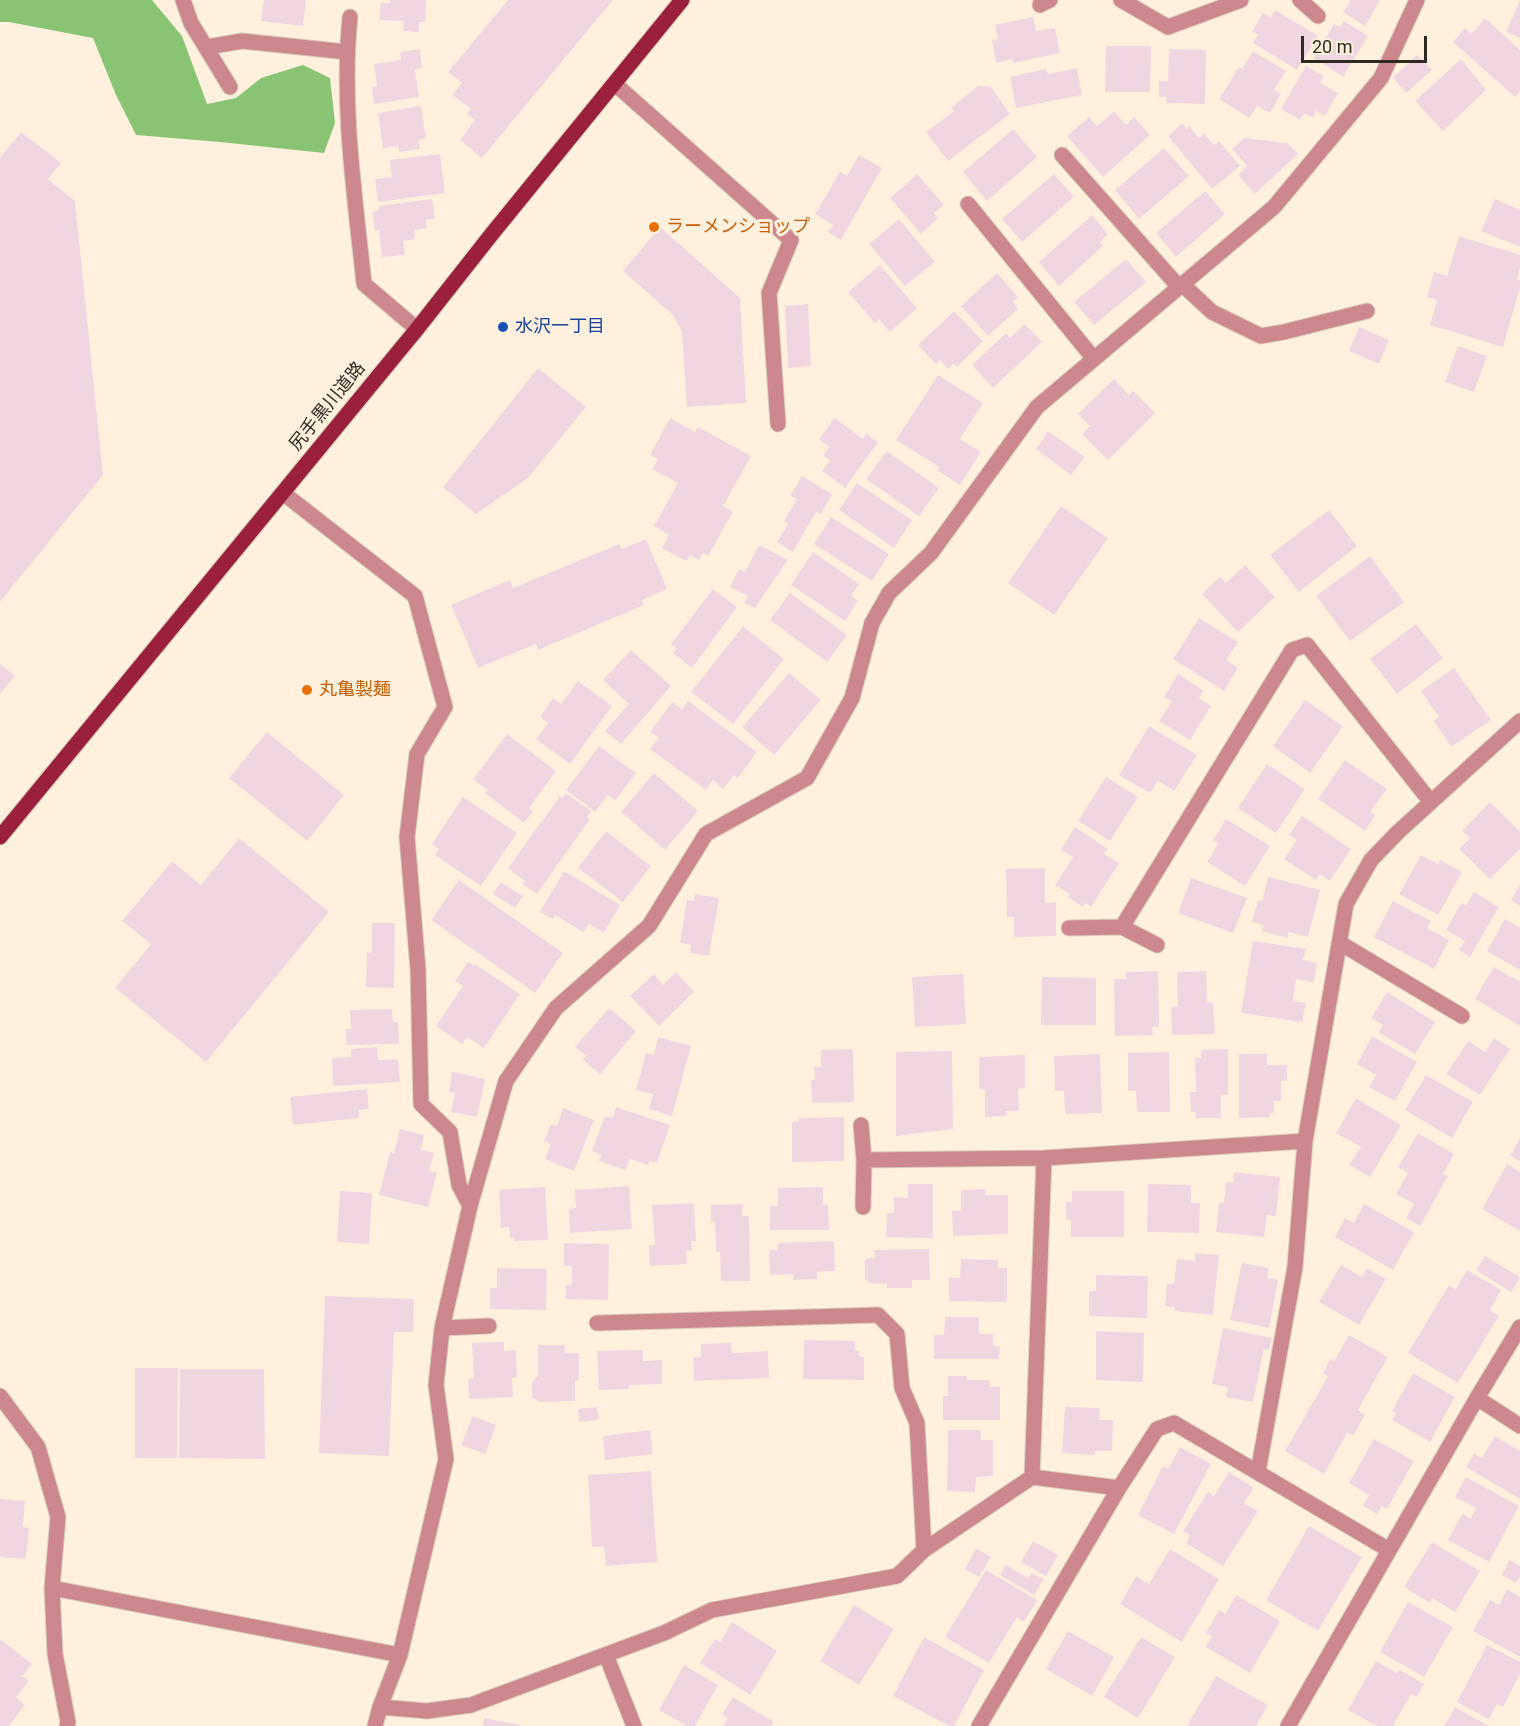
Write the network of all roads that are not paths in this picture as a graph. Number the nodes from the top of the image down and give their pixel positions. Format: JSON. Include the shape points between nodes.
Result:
{"nodes":[{"id":1,"x":183,"y":0,"type":"edge"},
{"id":2,"x":682,"y":0,"type":"edge"},
{"id":3,"x":1122,"y":0,"type":"edge"},
{"id":4,"x":1241,"y":0,"type":"edge"},
{"id":5,"x":1300,"y":0,"type":"edge"},
{"id":6,"x":1418,"y":0,"type":"edge"},
{"id":7,"x":1318,"y":16,"type":"dead end"},
{"id":8,"x":350,"y":17,"type":"dead end"},
{"id":9,"x":207,"y":47,"type":"junction"},
{"id":10,"x":347,"y":52,"type":"junction"},
{"id":11,"x":615,"y":84,"type":"junction"},
{"id":12,"x":230,"y":87,"type":"dead end"},
{"id":13,"x":1062,"y":155,"type":"dead end"},
{"id":14,"x":968,"y":204,"type":"dead end"},
{"id":15,"x":1181,"y":286,"type":"junction"},
{"id":16,"x":1367,"y":311,"type":"dead end"},
{"id":17,"x":417,"y":330,"type":"junction"},
{"id":18,"x":1094,"y":358,"type":"junction"},
{"id":19,"x":778,"y":424,"type":"dead end"},
{"id":20,"x":283,"y":493,"type":"junction"},
{"id":21,"x":1520,"y":721,"type":"edge"},
{"id":22,"x":1430,"y":801,"type":"junction"},
{"id":23,"x":0,"y":837,"type":"edge"},
{"id":24,"x":1122,"y":927,"type":"junction"},
{"id":25,"x":1069,"y":928,"type":"dead end"},
{"id":26,"x":1340,"y":943,"type":"junction"},
{"id":27,"x":1157,"y":945,"type":"dead end"},
{"id":28,"x":1462,"y":1016,"type":"dead end"},
{"id":29,"x":861,"y":1125,"type":"dead end"},
{"id":30,"x":1305,"y":1141,"type":"junction"},
{"id":31,"x":1044,"y":1158,"type":"junction"},
{"id":32,"x":864,"y":1160,"type":"junction"},
{"id":33,"x":470,"y":1206,"type":"junction"},
{"id":34,"x":863,"y":1207,"type":"dead end"},
{"id":35,"x":597,"y":1323,"type":"dead end"},
{"id":36,"x":489,"y":1326,"type":"dead end"},
{"id":37,"x":1520,"y":1327,"type":"edge"},
{"id":38,"x":442,"y":1328,"type":"junction"},
{"id":39,"x":0,"y":1396,"type":"edge"},
{"id":40,"x":1477,"y":1398,"type":"junction"},
{"id":41,"x":1520,"y":1426,"type":"edge"},
{"id":42,"x":1258,"y":1472,"type":"junction"},
{"id":43,"x":1032,"y":1477,"type":"junction"},
{"id":44,"x":1119,"y":1488,"type":"junction"},
{"id":45,"x":924,"y":1550,"type":"junction"},
{"id":46,"x":1389,"y":1550,"type":"junction"},
{"id":47,"x":52,"y":1588,"type":"junction"},
{"id":48,"x":400,"y":1655,"type":"junction"},
{"id":49,"x":606,"y":1655,"type":"junction"},
{"id":50,"x":380,"y":1707,"type":"junction"},
{"id":51,"x":67,"y":1726,"type":"edge"},
{"id":52,"x":375,"y":1726,"type":"edge"},
{"id":53,"x":634,"y":1726,"type":"edge"},
{"id":54,"x":979,"y":1726,"type":"edge"},
{"id":55,"x":1288,"y":1726,"type":"edge"}],
"edges":[{"from":1,"to":9,"type":"street","via":[[191,23]]},
{"from":2,"to":11,"type":"main road","name":"尻手黒川道路"},
{"from":3,"to":4,"type":"street","via":[[1168,27]]},
{"from":5,"to":7,"type":"street"},
{"from":6,"to":15,"type":"street","via":[[1382,78],[1274,207]]},
{"from":8,"to":10,"type":"street"},
{"from":9,"to":10,"type":"street","via":[[242,41]]},
{"from":9,"to":12,"type":"street"},
{"from":10,"to":17,"type":"street","via":[[350,148],[364,284]]},
{"from":11,"to":17,"type":"main road","name":"尻手黒川道路"},
{"from":11,"to":19,"type":"street","via":[[791,240],[769,293]]},
{"from":13,"to":15,"type":"street"},
{"from":14,"to":18,"type":"street"},
{"from":15,"to":16,"type":"street","via":[[1212,312],[1261,336]]},
{"from":15,"to":18,"type":"street"},
{"from":17,"to":20,"type":"main road","name":"尻手黒川道路"},
{"from":18,"to":33,"type":"street","via":[[1037,407],[932,553],[890,593],[872,623],[852,698],[807,778],[706,834],[648,926],[556,1008],[506,1081]]},
{"from":20,"to":23,"type":"main road","name":"尻手黒川道路"},
{"from":20,"to":33,"type":"street","via":[[415,596],[445,707],[417,754],[407,837],[418,969],[421,1104],[450,1132],[459,1185]]},
{"from":21,"to":22,"type":"street"},
{"from":22,"to":24,"type":"street","via":[[1308,645],[1292,650]]},
{"from":22,"to":26,"type":"street","via":[[1371,860],[1346,904]]},
{"from":24,"to":25,"type":"street"},
{"from":24,"to":27,"type":"street"},
{"from":26,"to":28,"type":"street"},
{"from":26,"to":30,"type":"street"},
{"from":29,"to":32,"type":"street"},
{"from":30,"to":31,"type":"street"},
{"from":30,"to":42,"type":"street","via":[[1295,1267]]},
{"from":31,"to":32,"type":"street"},
{"from":31,"to":43,"type":"street"},
{"from":32,"to":34,"type":"street"},
{"from":33,"to":38,"type":"street"},
{"from":35,"to":45,"type":"street","via":[[878,1315],[897,1334],[902,1388],[917,1423]]},
{"from":36,"to":38,"type":"street"},
{"from":37,"to":40,"type":"street"},
{"from":38,"to":48,"type":"street","via":[[436,1385],[446,1459]]},
{"from":39,"to":47,"type":"street","via":[[38,1447],[58,1517]]},
{"from":40,"to":41,"type":"street"},
{"from":40,"to":46,"type":"street"},
{"from":42,"to":44,"type":"street","via":[[1174,1423],[1157,1429]]},
{"from":42,"to":46,"type":"street"},
{"from":43,"to":44,"type":"street"},
{"from":43,"to":45,"type":"street"},
{"from":44,"to":54,"type":"street"},
{"from":45,"to":49,"type":"street","via":[[897,1576],[712,1610]]},
{"from":46,"to":55,"type":"street"},
{"from":47,"to":48,"type":"street"},
{"from":47,"to":51,"type":"street","via":[[55,1654]]},
{"from":48,"to":50,"type":"street"},
{"from":49,"to":50,"type":"street","via":[[471,1705],[427,1711]]},
{"from":49,"to":53,"type":"street"},
{"from":50,"to":52,"type":"street"}]}
